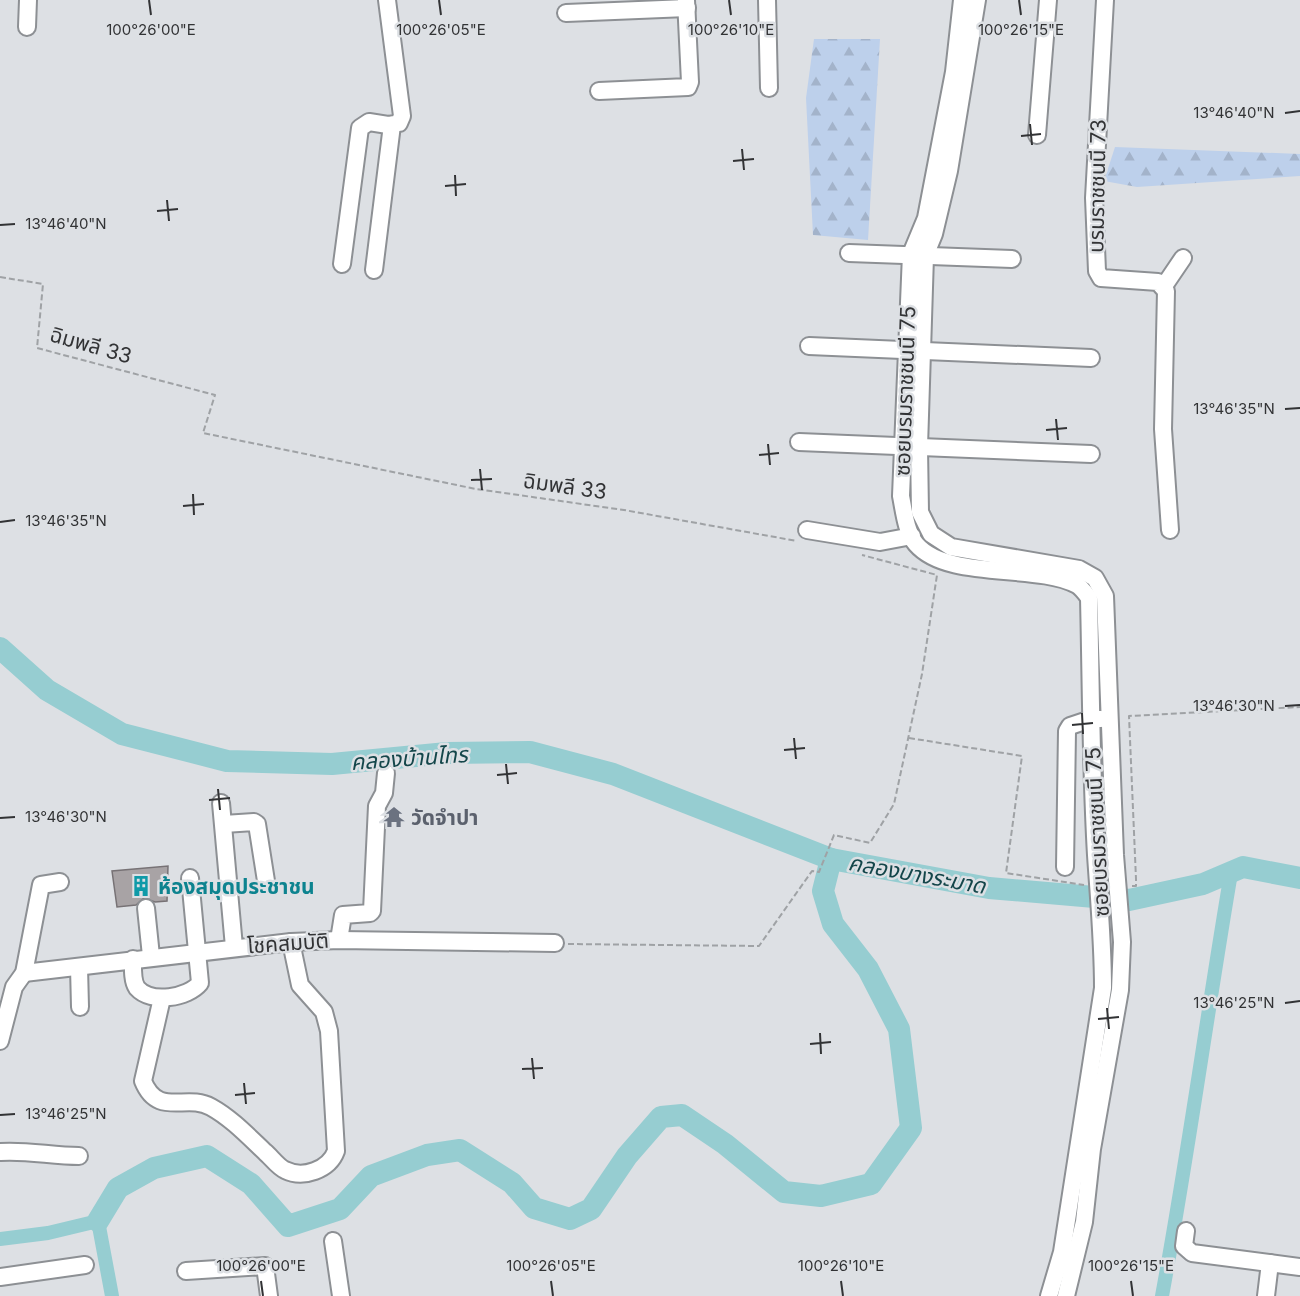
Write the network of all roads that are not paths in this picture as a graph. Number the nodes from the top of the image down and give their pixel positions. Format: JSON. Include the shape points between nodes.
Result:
{"nodes":[{"id":1,"x":27,"y":0,"type":"edge"},
{"id":2,"x":387,"y":0,"type":"edge"},
{"id":3,"x":766,"y":0,"type":"edge"},
{"id":4,"x":962,"y":0,"type":"edge"},
{"id":5,"x":977,"y":0,"type":"edge"},
{"id":6,"x":1048,"y":0,"type":"edge"},
{"id":7,"x":1105,"y":0,"type":"edge"},
{"id":8,"x":686,"y":4,"type":"edge"},
{"id":9,"x":566,"y":13,"type":"dead end"},
{"id":10,"x":27,"y":27,"type":"dead end"},
{"id":11,"x":769,"y":88,"type":"dead end"},
{"id":12,"x":598,"y":91,"type":"dead end"},
{"id":13,"x":392,"y":125,"type":"junction"},
{"id":14,"x":1037,"y":135,"type":"dead end"},
{"id":15,"x":849,"y":252,"type":"dead end"},
{"id":16,"x":918,"y":255,"type":"junction"},
{"id":17,"x":1183,"y":258,"type":"dead end"},
{"id":18,"x":1012,"y":259,"type":"dead end"},
{"id":19,"x":342,"y":264,"type":"dead end"},
{"id":20,"x":374,"y":270,"type":"dead end"},
{"id":21,"x":1164,"y":286,"type":"junction"},
{"id":22,"x":809,"y":346,"type":"dead end"},
{"id":23,"x":913,"y":350,"type":"junction"},
{"id":24,"x":1091,"y":358,"type":"dead end"},
{"id":25,"x":799,"y":442,"type":"dead end"},
{"id":26,"x":910,"y":448,"type":"junction"},
{"id":27,"x":1091,"y":454,"type":"dead end"},
{"id":28,"x":1170,"y":530,"type":"dead end"},
{"id":29,"x":807,"y":536,"type":"road end"},
{"id":30,"x":912,"y":536,"type":"junction"},
{"id":31,"x":1091,"y":719,"type":"junction"},
{"id":32,"x":1111,"y":720,"type":"junction"},
{"id":33,"x":386,"y":773,"type":"dead end"},
{"id":34,"x":221,"y":803,"type":"dead end"},
{"id":35,"x":224,"y":824,"type":"junction"},
{"id":36,"x":1065,"y":867,"type":"dead end"},
{"id":37,"x":190,"y":878,"type":"dead end"},
{"id":38,"x":266,"y":881,"type":"dead end"},
{"id":39,"x":60,"y":882,"type":"dead end"},
{"id":40,"x":146,"y":908,"type":"dead end"},
{"id":41,"x":339,"y":940,"type":"junction"},
{"id":42,"x":291,"y":942,"type":"junction"},
{"id":43,"x":555,"y":944,"type":"road end"},
{"id":44,"x":234,"y":947,"type":"junction"},
{"id":45,"x":197,"y":951,"type":"junction"},
{"id":46,"x":152,"y":956,"type":"junction"},
{"id":47,"x":133,"y":959,"type":"junction"},
{"id":48,"x":79,"y":967,"type":"junction"},
{"id":49,"x":24,"y":973,"type":"junction"},
{"id":50,"x":162,"y":998,"type":"junction"},
{"id":51,"x":80,"y":1007,"type":"dead end"},
{"id":52,"x":0,"y":1041,"type":"edge"},
{"id":53,"x":0,"y":1152,"type":"edge"},
{"id":54,"x":79,"y":1156,"type":"dead end"},
{"id":55,"x":1186,"y":1231,"type":"dead end"},
{"id":56,"x":333,"y":1241,"type":"dead end"},
{"id":57,"x":1270,"y":1263,"type":"junction"},
{"id":58,"x":85,"y":1265,"type":"dead end"},
{"id":59,"x":1300,"y":1267,"type":"edge"},
{"id":60,"x":186,"y":1271,"type":"dead end"},
{"id":61,"x":0,"y":1277,"type":"edge"},
{"id":62,"x":269,"y":1296,"type":"edge"},
{"id":63,"x":341,"y":1296,"type":"edge"},
{"id":64,"x":1049,"y":1296,"type":"edge"},
{"id":65,"x":1066,"y":1296,"type":"edge"},
{"id":66,"x":1266,"y":1296,"type":"edge"}],
"edges":[{"from":1,"to":10,"type":"street"},
{"from":2,"to":13,"type":"street","via":[[402,110],[399,123]]},
{"from":3,"to":11,"type":"street"},
{"from":4,"to":16,"type":"street","name":"ซอยบรมราชชนนี 75","via":[[954,72]]},
{"from":5,"to":16,"type":"street","name":"ซอยบรมราชชนนี 75","via":[[949,171],[934,234]]},
{"from":6,"to":14,"type":"street"},
{"from":7,"to":21,"type":"street","name":"บรมราชชนนี 73","via":[[1094,198],[1097,271],[1101,278],[1109,280],[1158,282]]},
{"from":8,"to":9,"type":"street"},
{"from":8,"to":12,"type":"street","via":[[688,87]]},
{"from":13,"to":19,"type":"street","via":[[369,122],[360,128]]},
{"from":13,"to":20,"type":"street"},
{"from":15,"to":16,"type":"street"},
{"from":16,"to":18,"type":"street"},
{"from":16,"to":23,"type":"street","name":"ซอยบรมราชชนนี 75"},
{"from":17,"to":21,"type":"street"},
{"from":21,"to":28,"type":"street","via":[[1163,429]]},
{"from":22,"to":23,"type":"street"},
{"from":23,"to":24,"type":"street"},
{"from":23,"to":26,"type":"street","name":"ซอยบรมราชชนนี 75"},
{"from":25,"to":26,"type":"street"},
{"from":26,"to":27,"type":"street"},
{"from":26,"to":30,"type":"street","name":"ซอยบรมราชชนนี 75","via":[[902,496]]},
{"from":26,"to":32,"type":"street","name":"ซอยบรมราชชนนี 75","via":[[920,512],[931,534],[951,547],[1057,564],[1095,578],[1105,596]]},
{"from":29,"to":30,"type":"street","via":[[880,542]]},
{"from":30,"to":31,"type":"street","name":"ซอยบรมราชชนนี 75","via":[[916,544],[937,559],[1078,586],[1089,598]]},
{"from":31,"to":32,"type":"street"},
{"from":31,"to":36,"type":"street","via":[[1070,726],[1067,733]]},
{"from":31,"to":64,"type":"street","name":"ซอยบรมราชชนนี 75","via":[[1103,988],[1072,1196]]},
{"from":32,"to":65,"type":"street","name":"ซอยบรมราชชนนี 75","via":[[1122,942],[1119,1002],[1099,1104],[1084,1222]]},
{"from":33,"to":41,"type":"street","via":[[384,794],[377,806],[372,910],[342,916]]},
{"from":34,"to":35,"type":"street"},
{"from":35,"to":38,"type":"street","via":[[257,824]]},
{"from":35,"to":44,"type":"street"},
{"from":37,"to":45,"type":"street"},
{"from":39,"to":49,"type":"street","via":[[41,885]]},
{"from":40,"to":46,"type":"street"},
{"from":41,"to":42,"type":"street","name":"โชคสมบัติ"},
{"from":41,"to":43,"type":"street","name":"โชคสมบัติ"},
{"from":42,"to":44,"type":"street","name":"โชคสมบัติ"},
{"from":42,"to":50,"type":"street","via":[[300,985],[324,1012],[329,1031],[336,1151],[326,1166],[312,1173],[284,1170],[212,1107],[203,1103],[165,1103],[151,1096],[143,1081]]},
{"from":44,"to":45,"type":"street","name":"โชคสมบัติ"},
{"from":45,"to":46,"type":"street","name":"โชคสมบัติ"},
{"from":45,"to":50,"type":"street","via":[[200,983],[185,994]]},
{"from":46,"to":47,"type":"street","name":"โชคสมบัติ"},
{"from":47,"to":48,"type":"street","name":"โชคสมบัติ"},
{"from":47,"to":50,"type":"street","via":[[138,989]]},
{"from":48,"to":49,"type":"street","name":"โชคสมบัติ"},
{"from":48,"to":51,"type":"street"},
{"from":49,"to":52,"type":"street","via":[[14,987]]},
{"from":53,"to":54,"type":"street","via":[[25,1150]]},
{"from":55,"to":57,"type":"street","via":[[1184,1246],[1192,1252]]},
{"from":56,"to":63,"type":"street"},
{"from":57,"to":59,"type":"street"},
{"from":57,"to":66,"type":"street"},
{"from":58,"to":61,"type":"street"},
{"from":60,"to":62,"type":"street","via":[[265,1266]]}]}
